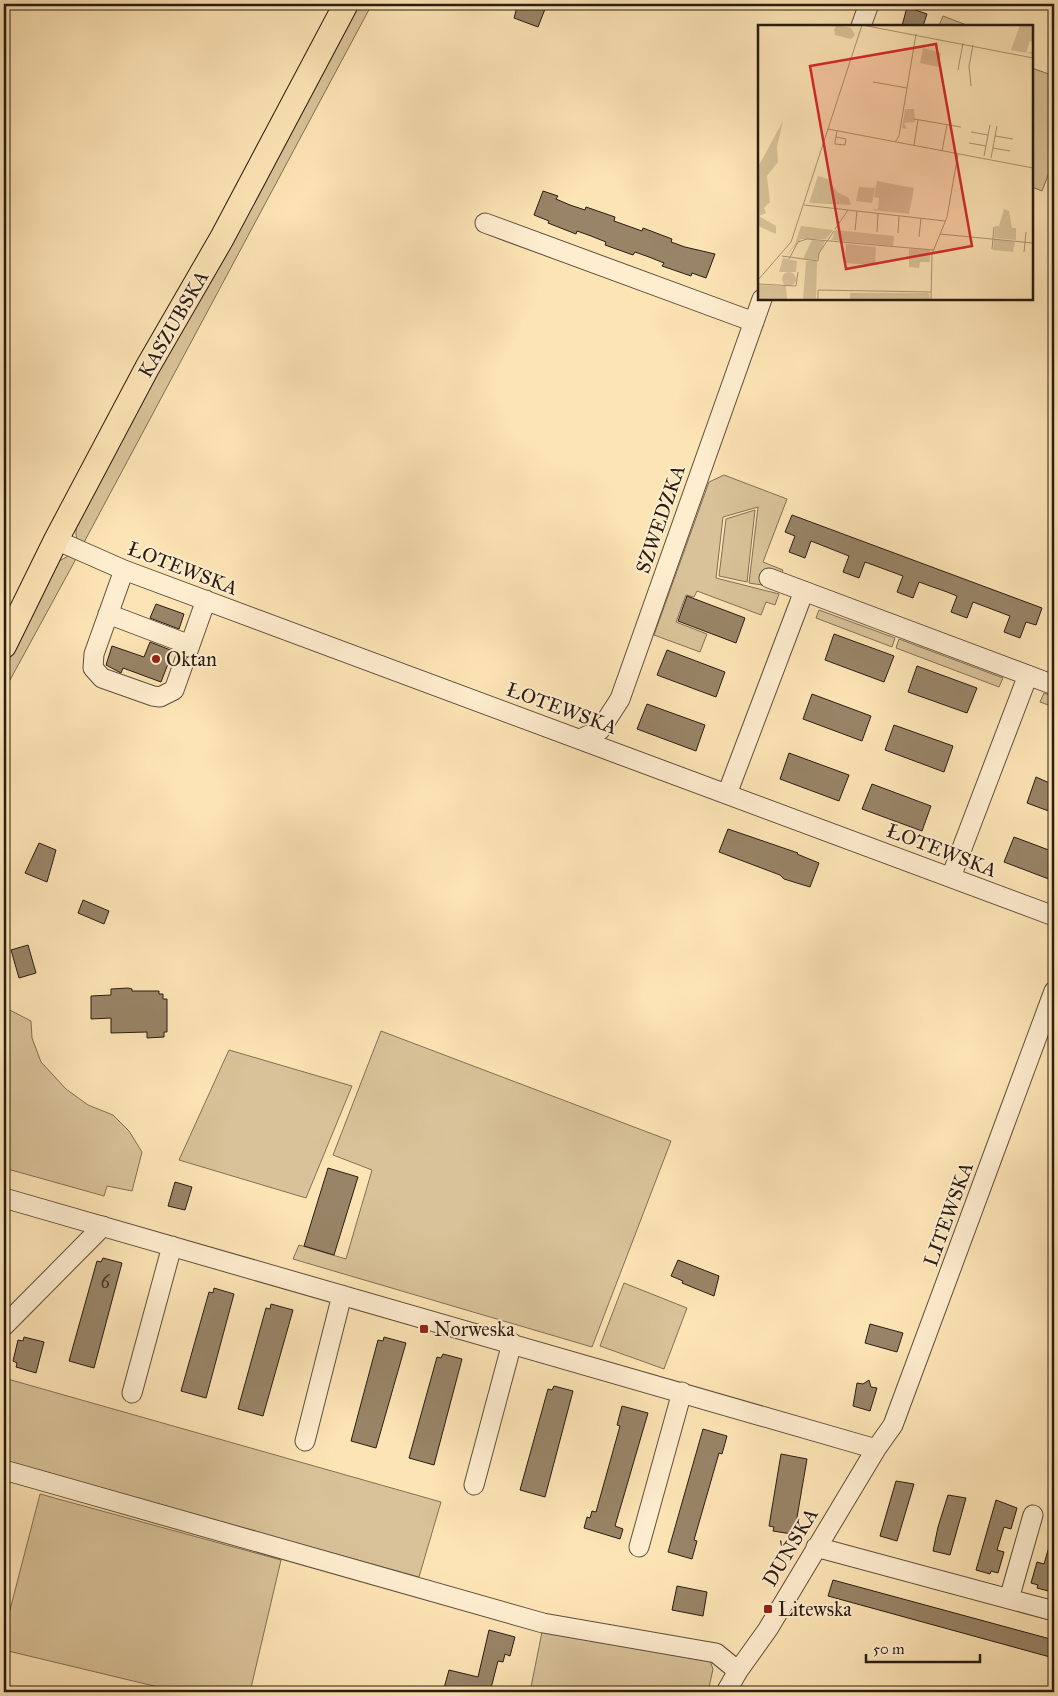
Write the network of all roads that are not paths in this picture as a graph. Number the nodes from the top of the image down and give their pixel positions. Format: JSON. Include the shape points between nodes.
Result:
{"nodes":[{"id":1,"x":346,"y":4,"type":"edge"},
{"id":2,"x":869,"y":4,"type":"edge"},
{"id":3,"x":861,"y":25,"type":"edge"},
{"id":4,"x":485,"y":223,"type":"dead end"},
{"id":5,"x":762,"y":300,"type":"edge"},
{"id":6,"x":754,"y":322,"type":"junction"},
{"id":7,"x":56,"y":540,"type":"junction"},
{"id":8,"x":124,"y":570,"type":"junction"},
{"id":9,"x":769,"y":578,"type":"dead end"},
{"id":10,"x":804,"y":591,"type":"junction"},
{"id":11,"x":206,"y":600,"type":"junction"},
{"id":12,"x":108,"y":614,"type":"junction"},
{"id":13,"x":190,"y":645,"type":"junction"},
{"id":14,"x":4,"y":646,"type":"edge"},
{"id":15,"x":1028,"y":675,"type":"junction"},
{"id":16,"x":1054,"y":684,"type":"edge"},
{"id":17,"x":580,"y":739,"type":"junction"},
{"id":18,"x":727,"y":794,"type":"junction"},
{"id":19,"x":951,"y":877,"type":"junction"},
{"id":20,"x":1054,"y":916,"type":"edge"},
{"id":21,"x":1054,"y":991,"type":"edge"},
{"id":22,"x":4,"y":1198,"type":"edge"},
{"id":23,"x":103,"y":1226,"type":"junction"},
{"id":24,"x":172,"y":1246,"type":"junction"},
{"id":25,"x":342,"y":1295,"type":"junction"},
{"id":26,"x":4,"y":1326,"type":"edge"},
{"id":27,"x":512,"y":1343,"type":"junction"},
{"id":28,"x":682,"y":1392,"type":"junction"},
{"id":29,"x":132,"y":1394,"type":"dead end"},
{"id":30,"x":305,"y":1441,"type":"dead end"},
{"id":31,"x":876,"y":1449,"type":"junction"},
{"id":32,"x":4,"y":1470,"type":"edge"},
{"id":33,"x":474,"y":1484,"type":"dead end"},
{"id":34,"x":1033,"y":1515,"type":"dead end"},
{"id":35,"x":639,"y":1547,"type":"dead end"},
{"id":36,"x":816,"y":1547,"type":"junction"},
{"id":37,"x":1010,"y":1599,"type":"junction"},
{"id":38,"x":1054,"y":1611,"type":"edge"},
{"id":39,"x":738,"y":1671,"type":"junction"},
{"id":40,"x":726,"y":1692,"type":"edge"}],
"edges":[{"from":1,"to":7,"type":"main road","name":"KASZUBSKA"},
{"from":2,"to":3,"type":"street"},
{"from":4,"to":6,"type":"street"},
{"from":5,"to":6,"type":"street","name":"SZWEDZKA"},
{"from":6,"to":17,"type":"street","name":"SZWEDZKA","via":[[620,699],[600,730]]},
{"from":7,"to":8,"type":"street","name":"ŁOTEWSKA"},
{"from":7,"to":14,"type":"main road","name":"KASZUBSKA"},
{"from":8,"to":11,"type":"street","name":"ŁOTEWSKA"},
{"from":8,"to":12,"type":"street"},
{"from":9,"to":10,"type":"street"},
{"from":10,"to":15,"type":"street"},
{"from":10,"to":18,"type":"street"},
{"from":11,"to":13,"type":"street"},
{"from":11,"to":17,"type":"street","name":"ŁOTEWSKA"},
{"from":12,"to":13,"type":"street"},
{"from":12,"to":13,"type":"street","via":[[92,661],[95,672],[102,678],[153,696],[167,695],[174,690]]},
{"from":15,"to":16,"type":"street"},
{"from":15,"to":19,"type":"street"},
{"from":17,"to":18,"type":"street","name":"ŁOTEWSKA"},
{"from":18,"to":19,"type":"street","name":"ŁOTEWSKA"},
{"from":19,"to":20,"type":"street","name":"ŁOTEWSKA"},
{"from":21,"to":31,"type":"street","name":"LITEWSKA","via":[[893,1425]]},
{"from":22,"to":23,"type":"street"},
{"from":23,"to":24,"type":"street"},
{"from":23,"to":26,"type":"street"},
{"from":24,"to":25,"type":"street"},
{"from":24,"to":29,"type":"street"},
{"from":25,"to":27,"type":"street"},
{"from":25,"to":30,"type":"street"},
{"from":27,"to":28,"type":"street"},
{"from":27,"to":33,"type":"street"},
{"from":28,"to":31,"type":"street"},
{"from":28,"to":35,"type":"street"},
{"from":31,"to":36,"type":"street","name":"DUŃSKA"},
{"from":32,"to":39,"type":"street","via":[[543,1623],[716,1653]]},
{"from":34,"to":37,"type":"street"},
{"from":36,"to":37,"type":"street"},
{"from":36,"to":39,"type":"street","name":"DUŃSKA"},
{"from":37,"to":38,"type":"street"},
{"from":39,"to":40,"type":"street","name":"DUŃSKA"}]}
